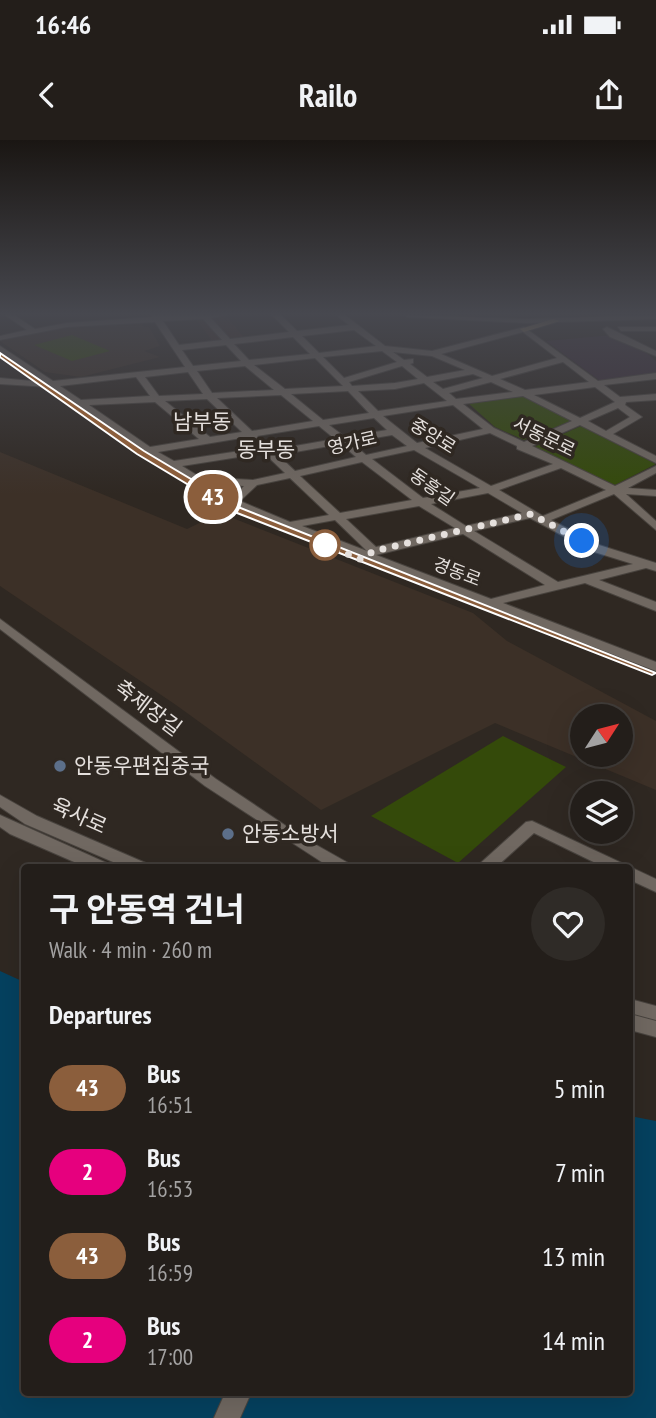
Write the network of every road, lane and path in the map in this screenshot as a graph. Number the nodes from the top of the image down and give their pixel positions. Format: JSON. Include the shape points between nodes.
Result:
{"nodes":[{"id":1,"x":30,"y":375,"type":"edge"},
{"id":2,"x":33,"y":375,"type":"edge"},
{"id":3,"x":139,"y":375,"type":"junction"},
{"id":4,"x":142,"y":375,"type":"edge"},
{"id":5,"x":195,"y":375,"type":"edge"},
{"id":6,"x":261,"y":375,"type":"edge"},
{"id":7,"x":336,"y":375,"type":"edge"},
{"id":8,"x":373,"y":375,"type":"edge"},
{"id":9,"x":421,"y":375,"type":"edge"},
{"id":10,"x":459,"y":375,"type":"edge"},
{"id":11,"x":485,"y":375,"type":"edge"},
{"id":12,"x":510,"y":375,"type":"edge"},
{"id":13,"x":586,"y":375,"type":"edge"},
{"id":14,"x":656,"y":376,"type":"edge"},
{"id":15,"x":495,"y":379,"type":"junction"},
{"id":16,"x":0,"y":381,"type":"edge"},
{"id":17,"x":430,"y":381,"type":"junction"},
{"id":18,"x":598,"y":384,"type":"junction"},
{"id":19,"x":46,"y":385,"type":"junction"},
{"id":20,"x":346,"y":385,"type":"junction"},
{"id":21,"x":281,"y":392,"type":"junction"},
{"id":22,"x":443,"y":392,"type":"junction"},
{"id":23,"x":524,"y":393,"type":"junction"},
{"id":24,"x":209,"y":396,"type":"junction"},
{"id":25,"x":656,"y":397,"type":"edge"},
{"id":26,"x":158,"y":398,"type":"junction"},
{"id":27,"x":456,"y":402,"type":"junction"},
{"id":28,"x":77,"y":403,"type":"junction"},
{"id":29,"x":620,"y":403,"type":"junction"},
{"id":30,"x":376,"y":415,"type":"junction"},
{"id":31,"x":582,"y":421,"type":"junction"},
{"id":32,"x":321,"y":424,"type":"junction"},
{"id":33,"x":491,"y":430,"type":"junction"},
{"id":34,"x":394,"y":432,"type":"junction"},
{"id":35,"x":607,"y":434,"type":"junction"},
{"id":36,"x":250,"y":435,"type":"junction"},
{"id":37,"x":208,"y":441,"type":"junction"},
{"id":38,"x":343,"y":441,"type":"junction"},
{"id":39,"x":416,"y":447,"type":"junction"},
{"id":40,"x":522,"y":447,"type":"junction"},
{"id":41,"x":148,"y":450,"type":"junction"},
{"id":42,"x":268,"y":452,"type":"junction"},
{"id":43,"x":653,"y":454,"type":"edge"},
{"id":44,"x":364,"y":458,"type":"junction"},
{"id":45,"x":170,"y":465,"type":"junction"},
{"id":46,"x":559,"y":465,"type":"junction"},
{"id":47,"x":656,"y":469,"type":"edge"},
{"id":48,"x":292,"y":474,"type":"junction"},
{"id":49,"x":194,"y":480,"type":"junction"},
{"id":50,"x":253,"y":483,"type":"junction"},
{"id":51,"x":615,"y":490,"type":"junction"},
{"id":52,"x":489,"y":491,"type":"junction"},
{"id":53,"x":656,"y":494,"type":"edge"},
{"id":54,"x":422,"y":503,"type":"junction"},
{"id":55,"x":232,"y":505,"type":"junction"},
{"id":56,"x":338,"y":517,"type":"junction"},
{"id":57,"x":537,"y":517,"type":"junction"},
{"id":58,"x":288,"y":525,"type":"junction"},
{"id":59,"x":656,"y":527,"type":"edge"},
{"id":60,"x":462,"y":529,"type":"junction"},
{"id":61,"x":367,"y":555,"type":"junction"},
{"id":62,"x":653,"y":564,"type":"edge"},
{"id":63,"x":584,"y":578,"type":"junction"},
{"id":64,"x":555,"y":586,"type":"junction"},
{"id":65,"x":486,"y":605,"type":"junction"},
{"id":66,"x":656,"y":607,"type":"edge"},
{"id":67,"x":0,"y":623,"type":"edge"},
{"id":68,"x":656,"y":667,"type":"edge"},
{"id":69,"x":656,"y":673,"type":"edge"},
{"id":70,"x":0,"y":800,"type":"edge"},
{"id":71,"x":0,"y":820,"type":"edge"},
{"id":72,"x":94,"y":864,"type":"edge"},
{"id":73,"x":133,"y":864,"type":"edge"},
{"id":74,"x":337,"y":864,"type":"edge"},
{"id":75,"x":489,"y":864,"type":"edge"},
{"id":76,"x":612,"y":864,"type":"edge"},
{"id":77,"x":633,"y":874,"type":"edge"},
{"id":78,"x":656,"y":886,"type":"edge"},
{"id":79,"x":633,"y":1007,"type":"edge"},
{"id":80,"x":656,"y":1013,"type":"edge"},
{"id":81,"x":633,"y":1023,"type":"edge"},
{"id":82,"x":656,"y":1029,"type":"edge"},
{"id":83,"x":237,"y":1396,"type":"edge"},
{"id":84,"x":227,"y":1418,"type":"edge"}],
"edges":[{"from":1,"to":19,"type":"street","name":"경동로"},
{"from":2,"to":19,"type":"street","name":"경동로"},
{"from":3,"to":4,"type":"street"},
{"from":3,"to":19,"type":"street"},
{"from":3,"to":26,"type":"street"},
{"from":5,"to":24,"type":"street"},
{"from":6,"to":21,"type":"street","name":"동흥길"},
{"from":7,"to":20,"type":"street","name":"중앙로"},
{"from":8,"to":20,"type":"street"},
{"from":9,"to":17,"type":"street","name":"서동문로"},
{"from":10,"to":17,"type":"street"},
{"from":11,"to":15,"type":"street"},
{"from":12,"to":15,"type":"street"},
{"from":13,"to":18,"type":"street"},
{"from":14,"to":18,"type":"street"},
{"from":15,"to":22,"type":"street"},
{"from":15,"to":23,"type":"street"},
{"from":16,"to":19,"type":"street"},
{"from":17,"to":20,"type":"street"},
{"from":17,"to":22,"type":"street","name":"서동문로"},
{"from":18,"to":23,"type":"street"},
{"from":18,"to":29,"type":"street"},
{"from":19,"to":28,"type":"street","name":"경동로"},
{"from":19,"to":55,"type":"street","name":"경동로","via":[[172,472]]},
{"from":20,"to":21,"type":"street"},
{"from":20,"to":30,"type":"street","name":"중앙로"},
{"from":21,"to":24,"type":"street"},
{"from":21,"to":32,"type":"street","name":"동흥길"},
{"from":22,"to":27,"type":"street","name":"서동문로"},
{"from":23,"to":27,"type":"street"},
{"from":23,"to":31,"type":"street"},
{"from":24,"to":26,"type":"street"},
{"from":24,"to":36,"type":"street"},
{"from":25,"to":29,"type":"street"},
{"from":26,"to":28,"type":"street"},
{"from":26,"to":37,"type":"street"},
{"from":27,"to":30,"type":"street"},
{"from":27,"to":33,"type":"street","name":"서동문로"},
{"from":28,"to":41,"type":"street","name":"경동로"},
{"from":29,"to":31,"type":"street"},
{"from":29,"to":35,"type":"street","via":[[637,416]]},
{"from":30,"to":32,"type":"street"},
{"from":30,"to":34,"type":"street","name":"중앙로"},
{"from":31,"to":35,"type":"street"},
{"from":31,"to":40,"type":"street"},
{"from":32,"to":36,"type":"street"},
{"from":32,"to":38,"type":"street","name":"동흥길"},
{"from":33,"to":39,"type":"street","name":"영가로"},
{"from":33,"to":40,"type":"street","name":"서동문로"},
{"from":34,"to":38,"type":"street"},
{"from":34,"to":39,"type":"street","name":"중앙로"},
{"from":35,"to":43,"type":"street"},
{"from":36,"to":37,"type":"street"},
{"from":36,"to":42,"type":"street"},
{"from":37,"to":41,"type":"street"},
{"from":38,"to":42,"type":"street"},
{"from":38,"to":44,"type":"street","name":"동흥길"},
{"from":39,"to":44,"type":"street","name":"영가로"},
{"from":39,"to":52,"type":"street","name":"중앙로"},
{"from":40,"to":46,"type":"street","name":"서동문로"},
{"from":41,"to":45,"type":"street","name":"경동로"},
{"from":42,"to":45,"type":"street"},
{"from":42,"to":48,"type":"street"},
{"from":44,"to":48,"type":"street","name":"영가로"},
{"from":44,"to":54,"type":"street","name":"동흥길"},
{"from":45,"to":49,"type":"street","name":"경동로"},
{"from":46,"to":51,"type":"street","name":"서동문로"},
{"from":46,"to":52,"type":"street"},
{"from":47,"to":51,"type":"street"},
{"from":48,"to":50,"type":"street","name":"영가로"},
{"from":48,"to":56,"type":"street"},
{"from":49,"to":50,"type":"street","name":"영가로"},
{"from":49,"to":55,"type":"street","name":"경동로"},
{"from":50,"to":55,"type":"street"},
{"from":51,"to":53,"type":"street"},
{"from":51,"to":57,"type":"street"},
{"from":51,"to":59,"type":"street","name":"서동문로"},
{"from":52,"to":54,"type":"street"},
{"from":52,"to":57,"type":"street","name":"중앙로"},
{"from":54,"to":56,"type":"street"},
{"from":54,"to":60,"type":"street","name":"동흥길"},
{"from":55,"to":58,"type":"street","name":"경동로"},
{"from":55,"to":61,"type":"street","name":"경동로"},
{"from":56,"to":58,"type":"street"},
{"from":56,"to":61,"type":"street"},
{"from":57,"to":60,"type":"street"},
{"from":57,"to":62,"type":"street","name":"중앙로","via":[[595,548]]},
{"from":58,"to":61,"type":"street","name":"경동로"},
{"from":60,"to":61,"type":"street"},
{"from":60,"to":64,"type":"street","name":"동흥길"},
{"from":61,"to":65,"type":"street","name":"경동로"},
{"from":62,"to":63,"type":"street"},
{"from":63,"to":64,"type":"street"},
{"from":63,"to":66,"type":"street"},
{"from":64,"to":65,"type":"street"},
{"from":65,"to":68,"type":"street","name":"경동로"},
{"from":65,"to":69,"type":"street","name":"경동로"},
{"from":67,"to":74,"type":"street","name":"축제장길","via":[[205,780]]},
{"from":70,"to":73,"type":"street","name":"육사로","via":[[31,820]]},
{"from":71,"to":72,"type":"street","name":"육사로"},
{"from":75,"to":76,"type":"street","via":[[532,826]]},
{"from":77,"to":78,"type":"street"},
{"from":79,"to":80,"type":"street"},
{"from":81,"to":82,"type":"street"},
{"from":83,"to":84,"type":"street"}]}
